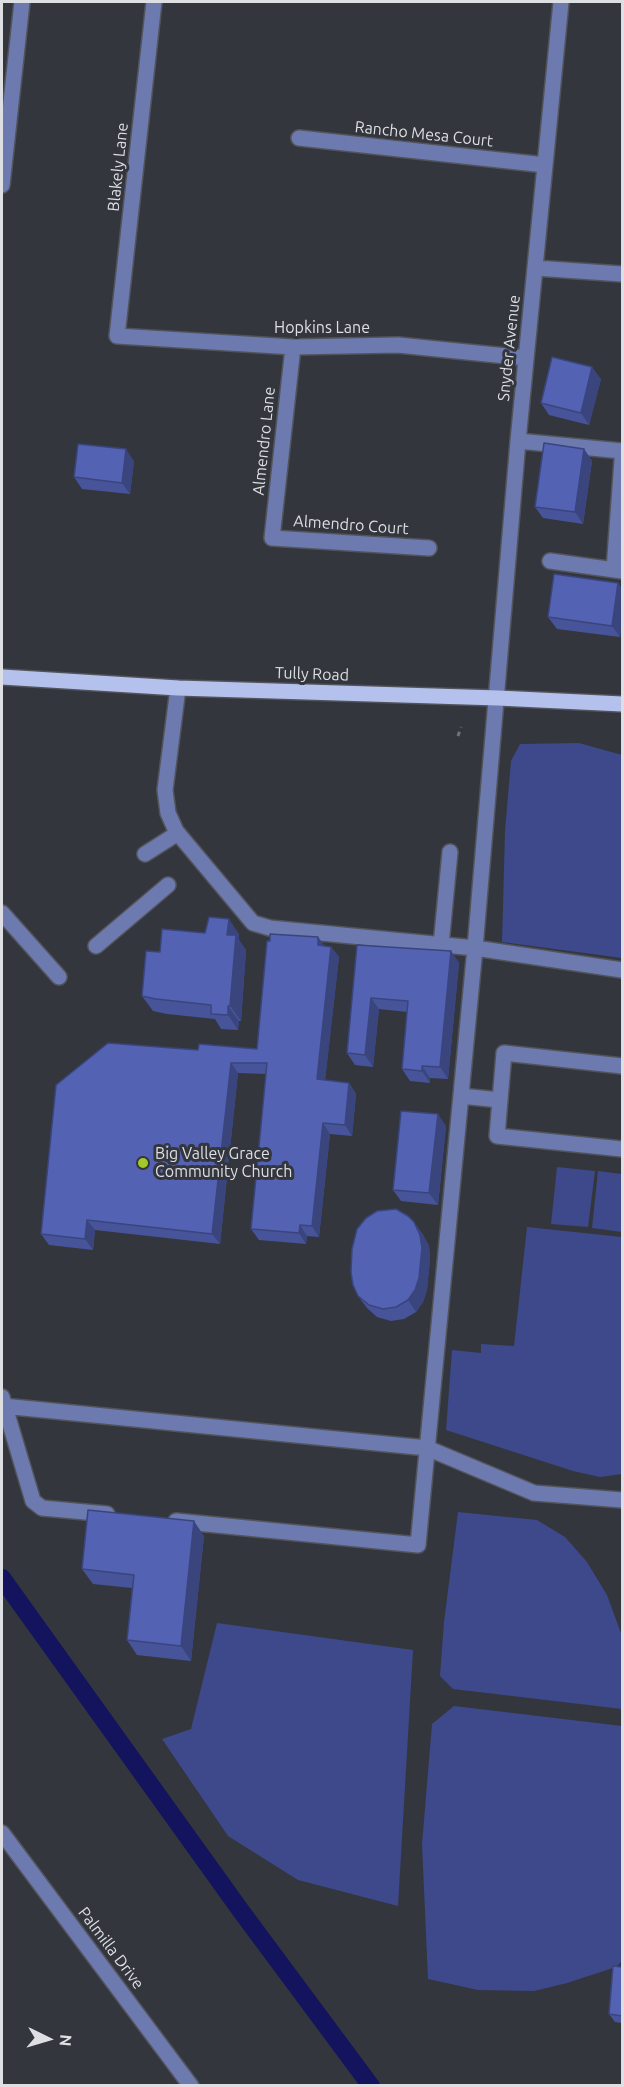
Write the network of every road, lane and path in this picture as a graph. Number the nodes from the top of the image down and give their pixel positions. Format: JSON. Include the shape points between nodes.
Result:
{"nodes":[{"id":1,"x":22,"y":2,"type":"edge"},
{"id":2,"x":154,"y":2,"type":"edge"},
{"id":3,"x":561,"y":2,"type":"edge"},
{"id":4,"x":299,"y":138,"type":"dead end"},
{"id":5,"x":545,"y":165,"type":"junction"},
{"id":6,"x":2,"y":185,"type":"edge"},
{"id":7,"x":535,"y":268,"type":"junction"},
{"id":8,"x":622,"y":274,"type":"edge"},
{"id":9,"x":117,"y":336,"type":"joint"},
{"id":10,"x":293,"y":347,"type":"junction"},
{"id":11,"x":526,"y":358,"type":"junction"},
{"id":12,"x":518,"y":441,"type":"junction"},
{"id":13,"x":622,"y":451,"type":"edge"},
{"id":14,"x":622,"y":460,"type":"edge"},
{"id":15,"x":272,"y":538,"type":"joint"},
{"id":16,"x":429,"y":548,"type":"dead end"},
{"id":17,"x":550,"y":561,"type":"dead end"},
{"id":18,"x":618,"y":571,"type":"edge"},
{"id":19,"x":2,"y":677,"type":"edge"},
{"id":20,"x":178,"y":688,"type":"junction"},
{"id":21,"x":498,"y":698,"type":"junction"},
{"id":22,"x":622,"y":704,"type":"edge"},
{"id":23,"x":461,"y":727,"type":"dead end"},
{"id":24,"x":458,"y":736,"type":"dead end"},
{"id":25,"x":178,"y":833,"type":"junction"},
{"id":26,"x":450,"y":852,"type":"dead end"},
{"id":27,"x":145,"y":854,"type":"dead end"},
{"id":28,"x":168,"y":885,"type":"dead end"},
{"id":29,"x":2,"y":913,"type":"edge"},
{"id":30,"x":441,"y":945,"type":"junction"},
{"id":31,"x":96,"y":946,"type":"dead end"},
{"id":32,"x":475,"y":948,"type":"junction"},
{"id":33,"x":622,"y":970,"type":"edge"},
{"id":34,"x":59,"y":977,"type":"dead end"},
{"id":35,"x":622,"y":1066,"type":"edge"},
{"id":36,"x":461,"y":1096,"type":"junction"},
{"id":37,"x":500,"y":1100,"type":"junction"},
{"id":38,"x":622,"y":1149,"type":"edge"},
{"id":39,"x":2,"y":1402,"type":"edge"},
{"id":40,"x":427,"y":1448,"type":"junction"},
{"id":41,"x":622,"y":1500,"type":"edge"},
{"id":42,"x":124,"y":1516,"type":"edge"},
{"id":43,"x":159,"y":1520,"type":"edge"},
{"id":44,"x":2,"y":1833,"type":"edge"},
{"id":45,"x":191,"y":2085,"type":"edge"}],
"edges":[{"from":1,"to":6,"type":"street"},
{"from":2,"to":9,"type":"street","name":"Blakely Lane"},
{"from":3,"to":5,"type":"street","name":"Snyder Avenue"},
{"from":4,"to":5,"type":"street","name":"Rancho Mesa Court"},
{"from":5,"to":7,"type":"street","name":"Snyder Avenue"},
{"from":7,"to":8,"type":"street"},
{"from":7,"to":11,"type":"street","name":"Snyder Avenue"},
{"from":9,"to":10,"type":"street","name":"Hopkins Lane"},
{"from":10,"to":11,"type":"street","name":"Hopkins Lane","via":[[398,345]]},
{"from":10,"to":15,"type":"street","name":"Almendro Lane"},
{"from":11,"to":12,"type":"street","name":"Snyder Avenue"},
{"from":12,"to":13,"type":"street"},
{"from":12,"to":21,"type":"street","name":"Snyder Avenue"},
{"from":14,"to":18,"type":"street"},
{"from":15,"to":16,"type":"street","name":"Almendro Court"},
{"from":17,"to":18,"type":"street"},
{"from":19,"to":20,"type":"main road","name":"Tully Road"},
{"from":20,"to":21,"type":"main road","name":"Tully Road"},
{"from":20,"to":25,"type":"street","via":[[165,790],[168,813]]},
{"from":21,"to":22,"type":"main road","name":"Tully Road"},
{"from":21,"to":32,"type":"street","name":"Snyder Avenue"},
{"from":23,"to":24,"type":"path"},
{"from":25,"to":27,"type":"street"},
{"from":25,"to":30,"type":"street","via":[[253,923]]},
{"from":26,"to":30,"type":"street"},
{"from":28,"to":31,"type":"street"},
{"from":29,"to":34,"type":"street"},
{"from":30,"to":32,"type":"street"},
{"from":32,"to":33,"type":"street"},
{"from":32,"to":36,"type":"street","name":"Snyder Avenue"},
{"from":35,"to":37,"type":"street","via":[[504,1053]]},
{"from":36,"to":37,"type":"street"},
{"from":36,"to":40,"type":"street","name":"Snyder Avenue"},
{"from":37,"to":38,"type":"street","via":[[497,1136]]},
{"from":39,"to":40,"type":"street"},
{"from":39,"to":42,"type":"street","via":[[33,1501],[42,1508]]},
{"from":40,"to":41,"type":"street","via":[[534,1493]]},
{"from":40,"to":43,"type":"street","name":"Snyder Avenue","via":[[418,1545]]},
{"from":44,"to":45,"type":"street","name":"Palmilla Drive"}]}
